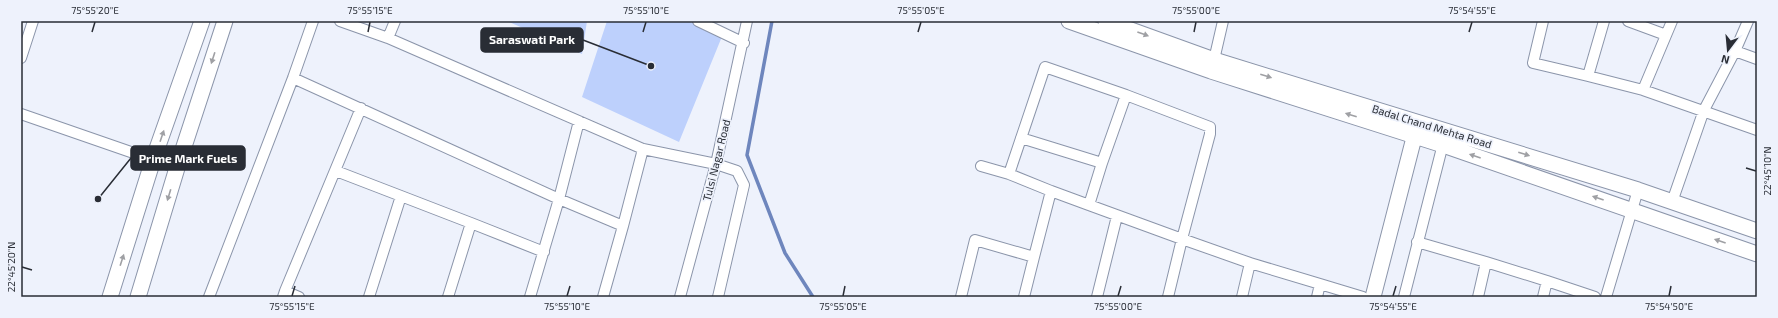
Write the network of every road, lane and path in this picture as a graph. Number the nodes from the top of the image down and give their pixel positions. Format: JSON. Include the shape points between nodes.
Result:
{"nodes":[{"id":1,"x":33,"y":21,"type":"edge"},
{"id":2,"x":202,"y":21,"type":"edge"},
{"id":3,"x":225,"y":21,"type":"edge"},
{"id":4,"x":313,"y":21,"type":"edge"},
{"id":5,"x":340,"y":21,"type":"edge"},
{"id":6,"x":395,"y":21,"type":"edge"},
{"id":7,"x":698,"y":21,"type":"edge"},
{"id":8,"x":747,"y":21,"type":"edge"},
{"id":9,"x":1069,"y":21,"type":"edge"},
{"id":10,"x":1106,"y":21,"type":"edge"},
{"id":11,"x":1223,"y":21,"type":"edge"},
{"id":12,"x":1543,"y":21,"type":"edge"},
{"id":13,"x":1604,"y":21,"type":"edge"},
{"id":14,"x":1628,"y":21,"type":"edge"},
{"id":15,"x":1672,"y":21,"type":"edge"},
{"id":16,"x":1748,"y":21,"type":"edge"},
{"id":17,"x":1666,"y":35,"type":"junction"},
{"id":18,"x":388,"y":38,"type":"junction"},
{"id":19,"x":744,"y":43,"type":"junction"},
{"id":20,"x":1735,"y":51,"type":"junction"},
{"id":21,"x":21,"y":58,"type":"edge"},
{"id":22,"x":1757,"y":59,"type":"edge"},
{"id":23,"x":1214,"y":60,"type":"junction"},
{"id":24,"x":1588,"y":76,"type":"junction"},
{"id":25,"x":293,"y":78,"type":"junction"},
{"id":26,"x":1643,"y":90,"type":"junction"},
{"id":27,"x":1126,"y":95,"type":"junction"},
{"id":28,"x":361,"y":108,"type":"junction"},
{"id":29,"x":1704,"y":110,"type":"junction"},
{"id":30,"x":21,"y":114,"type":"edge"},
{"id":31,"x":579,"y":121,"type":"junction"},
{"id":32,"x":1418,"y":122,"type":"junction"},
{"id":33,"x":1757,"y":130,"type":"edge"},
{"id":34,"x":1414,"y":136,"type":"junction"},
{"id":35,"x":1021,"y":138,"type":"junction"},
{"id":36,"x":1445,"y":138,"type":"junction"},
{"id":37,"x":643,"y":149,"type":"junction"},
{"id":38,"x":154,"y":160,"type":"junction"},
{"id":39,"x":1102,"y":162,"type":"junction"},
{"id":40,"x":716,"y":164,"type":"junction"},
{"id":41,"x":981,"y":166,"type":"dead end"},
{"id":42,"x":177,"y":168,"type":"junction"},
{"id":43,"x":336,"y":171,"type":"junction"},
{"id":44,"x":1009,"y":174,"type":"junction"},
{"id":45,"x":1638,"y":190,"type":"junction"},
{"id":46,"x":1051,"y":191,"type":"junction"},
{"id":47,"x":401,"y":196,"type":"junction"},
{"id":48,"x":559,"y":199,"type":"junction"},
{"id":49,"x":1672,"y":202,"type":"junction"},
{"id":50,"x":1089,"y":205,"type":"junction"},
{"id":51,"x":1632,"y":210,"type":"junction"},
{"id":52,"x":1117,"y":216,"type":"junction"},
{"id":53,"x":471,"y":223,"type":"junction"},
{"id":54,"x":623,"y":226,"type":"junction"},
{"id":55,"x":1757,"y":231,"type":"edge"},
{"id":56,"x":128,"y":239,"type":"junction"},
{"id":57,"x":1182,"y":239,"type":"junction"},
{"id":58,"x":1417,"y":242,"type":"junction"},
{"id":59,"x":153,"y":247,"type":"junction"},
{"id":60,"x":544,"y":252,"type":"junction"},
{"id":61,"x":1757,"y":254,"type":"edge"},
{"id":62,"x":1034,"y":257,"type":"junction"},
{"id":63,"x":1486,"y":262,"type":"junction"},
{"id":64,"x":1250,"y":263,"type":"junction"},
{"id":65,"x":1547,"y":281,"type":"junction"},
{"id":66,"x":1320,"y":284,"type":"junction"},
{"id":67,"x":284,"y":294,"type":"edge"},
{"id":68,"x":110,"y":297,"type":"edge"},
{"id":69,"x":138,"y":297,"type":"edge"},
{"id":70,"x":209,"y":297,"type":"edge"},
{"id":71,"x":299,"y":297,"type":"edge"},
{"id":72,"x":369,"y":297,"type":"edge"},
{"id":73,"x":448,"y":297,"type":"edge"},
{"id":74,"x":530,"y":297,"type":"edge"},
{"id":75,"x":603,"y":297,"type":"edge"},
{"id":76,"x":680,"y":297,"type":"edge"},
{"id":77,"x":718,"y":297,"type":"edge"},
{"id":78,"x":961,"y":297,"type":"edge"},
{"id":79,"x":1024,"y":297,"type":"edge"},
{"id":80,"x":1097,"y":297,"type":"edge"},
{"id":81,"x":1168,"y":297,"type":"edge"},
{"id":82,"x":1242,"y":297,"type":"edge"},
{"id":83,"x":1317,"y":297,"type":"edge"},
{"id":84,"x":1362,"y":297,"type":"edge"},
{"id":85,"x":1373,"y":297,"type":"edge"},
{"id":86,"x":1404,"y":297,"type":"edge"},
{"id":87,"x":1478,"y":297,"type":"edge"},
{"id":88,"x":1543,"y":297,"type":"edge"},
{"id":89,"x":1595,"y":297,"type":"edge"},
{"id":90,"x":1606,"y":297,"type":"edge"}],
"edges":[{"from":1,"to":21,"type":"street"},
{"from":38,"to":2,"type":"street","one_way":true},
{"from":3,"to":42,"type":"street","one_way":true},
{"from":4,"to":25,"type":"street"},
{"from":5,"to":18,"type":"street"},
{"from":6,"to":18,"type":"street"},
{"from":7,"to":19,"type":"street"},
{"from":8,"to":19,"type":"street","name":"Tulsi Nagar Road"},
{"from":34,"to":9,"type":"street","one_way":true,"via":[[1211,71]]},
{"from":10,"to":23,"type":"street","name":"Badal Chand Mehta Road","one_way":true},
{"from":11,"to":23,"type":"street"},
{"from":12,"to":24,"type":"street","via":[[1533,63]]},
{"from":13,"to":24,"type":"street"},
{"from":14,"to":17,"type":"street"},
{"from":15,"to":17,"type":"street"},
{"from":16,"to":20,"type":"street"},
{"from":17,"to":26,"type":"street"},
{"from":18,"to":31,"type":"street"},
{"from":19,"to":40,"type":"street","name":"Tulsi Nagar Road"},
{"from":20,"to":22,"type":"street"},
{"from":20,"to":29,"type":"street"},
{"from":23,"to":32,"type":"street","name":"Badal Chand Mehta Road","one_way":true},
{"from":24,"to":26,"type":"street"},
{"from":25,"to":28,"type":"street"},
{"from":25,"to":70,"type":"street"},
{"from":26,"to":29,"type":"street"},
{"from":27,"to":35,"type":"street","via":[[1044,67]]},
{"from":27,"to":39,"type":"street"},
{"from":27,"to":57,"type":"street","via":[[1210,126]]},
{"from":28,"to":43,"type":"street"},
{"from":28,"to":48,"type":"street"},
{"from":29,"to":33,"type":"street"},
{"from":29,"to":49,"type":"street"},
{"from":30,"to":38,"type":"street"},
{"from":31,"to":37,"type":"street"},
{"from":31,"to":48,"type":"street"},
{"from":32,"to":34,"type":"street"},
{"from":32,"to":36,"type":"street","name":"Badal Chand Mehta Road"},
{"from":34,"to":36,"type":"street"},
{"from":34,"to":85,"type":"street"},
{"from":35,"to":39,"type":"street"},
{"from":35,"to":44,"type":"street"},
{"from":36,"to":45,"type":"street","name":"Badal Chand Mehta Road","one_way":true},
{"from":51,"to":36,"type":"street","one_way":true},
{"from":36,"to":58,"type":"street"},
{"from":37,"to":40,"type":"street"},
{"from":37,"to":54,"type":"street"},
{"from":38,"to":42,"type":"street"},
{"from":38,"to":56,"type":"street"},
{"from":39,"to":50,"type":"street"},
{"from":40,"to":76,"type":"street","name":"Tulsi Nagar Road"},
{"from":40,"to":77,"type":"street","via":[[737,172],[744,185]]},
{"from":41,"to":44,"type":"street"},
{"from":42,"to":59,"type":"street","one_way":true},
{"from":43,"to":47,"type":"street"},
{"from":43,"to":67,"type":"street"},
{"from":44,"to":46,"type":"street"},
{"from":45,"to":49,"type":"street","name":"Badal Chand Mehta Road"},
{"from":45,"to":51,"type":"street"},
{"from":46,"to":50,"type":"street"},
{"from":46,"to":62,"type":"street"},
{"from":47,"to":53,"type":"street"},
{"from":47,"to":72,"type":"street"},
{"from":48,"to":54,"type":"street"},
{"from":48,"to":60,"type":"street"},
{"from":49,"to":55,"type":"street","name":"Badal Chand Mehta Road"},
{"from":50,"to":52,"type":"street"},
{"from":61,"to":51,"type":"street","one_way":true},
{"from":51,"to":90,"type":"street"},
{"from":52,"to":57,"type":"street"},
{"from":52,"to":80,"type":"street"},
{"from":53,"to":60,"type":"street"},
{"from":53,"to":73,"type":"street"},
{"from":54,"to":75,"type":"street"},
{"from":56,"to":59,"type":"street"},
{"from":68,"to":56,"type":"street","one_way":true},
{"from":57,"to":64,"type":"street"},
{"from":57,"to":81,"type":"street"},
{"from":58,"to":63,"type":"street"},
{"from":58,"to":86,"type":"street"},
{"from":59,"to":69,"type":"street"},
{"from":60,"to":74,"type":"street"},
{"from":62,"to":78,"type":"street","via":[[975,240]]},
{"from":62,"to":79,"type":"street"},
{"from":63,"to":65,"type":"street"},
{"from":63,"to":87,"type":"street"},
{"from":64,"to":66,"type":"street"},
{"from":64,"to":82,"type":"street"},
{"from":65,"to":88,"type":"street"},
{"from":65,"to":89,"type":"street"},
{"from":66,"to":83,"type":"street"},
{"from":66,"to":84,"type":"street"},
{"from":67,"to":71,"type":"street"}]}
